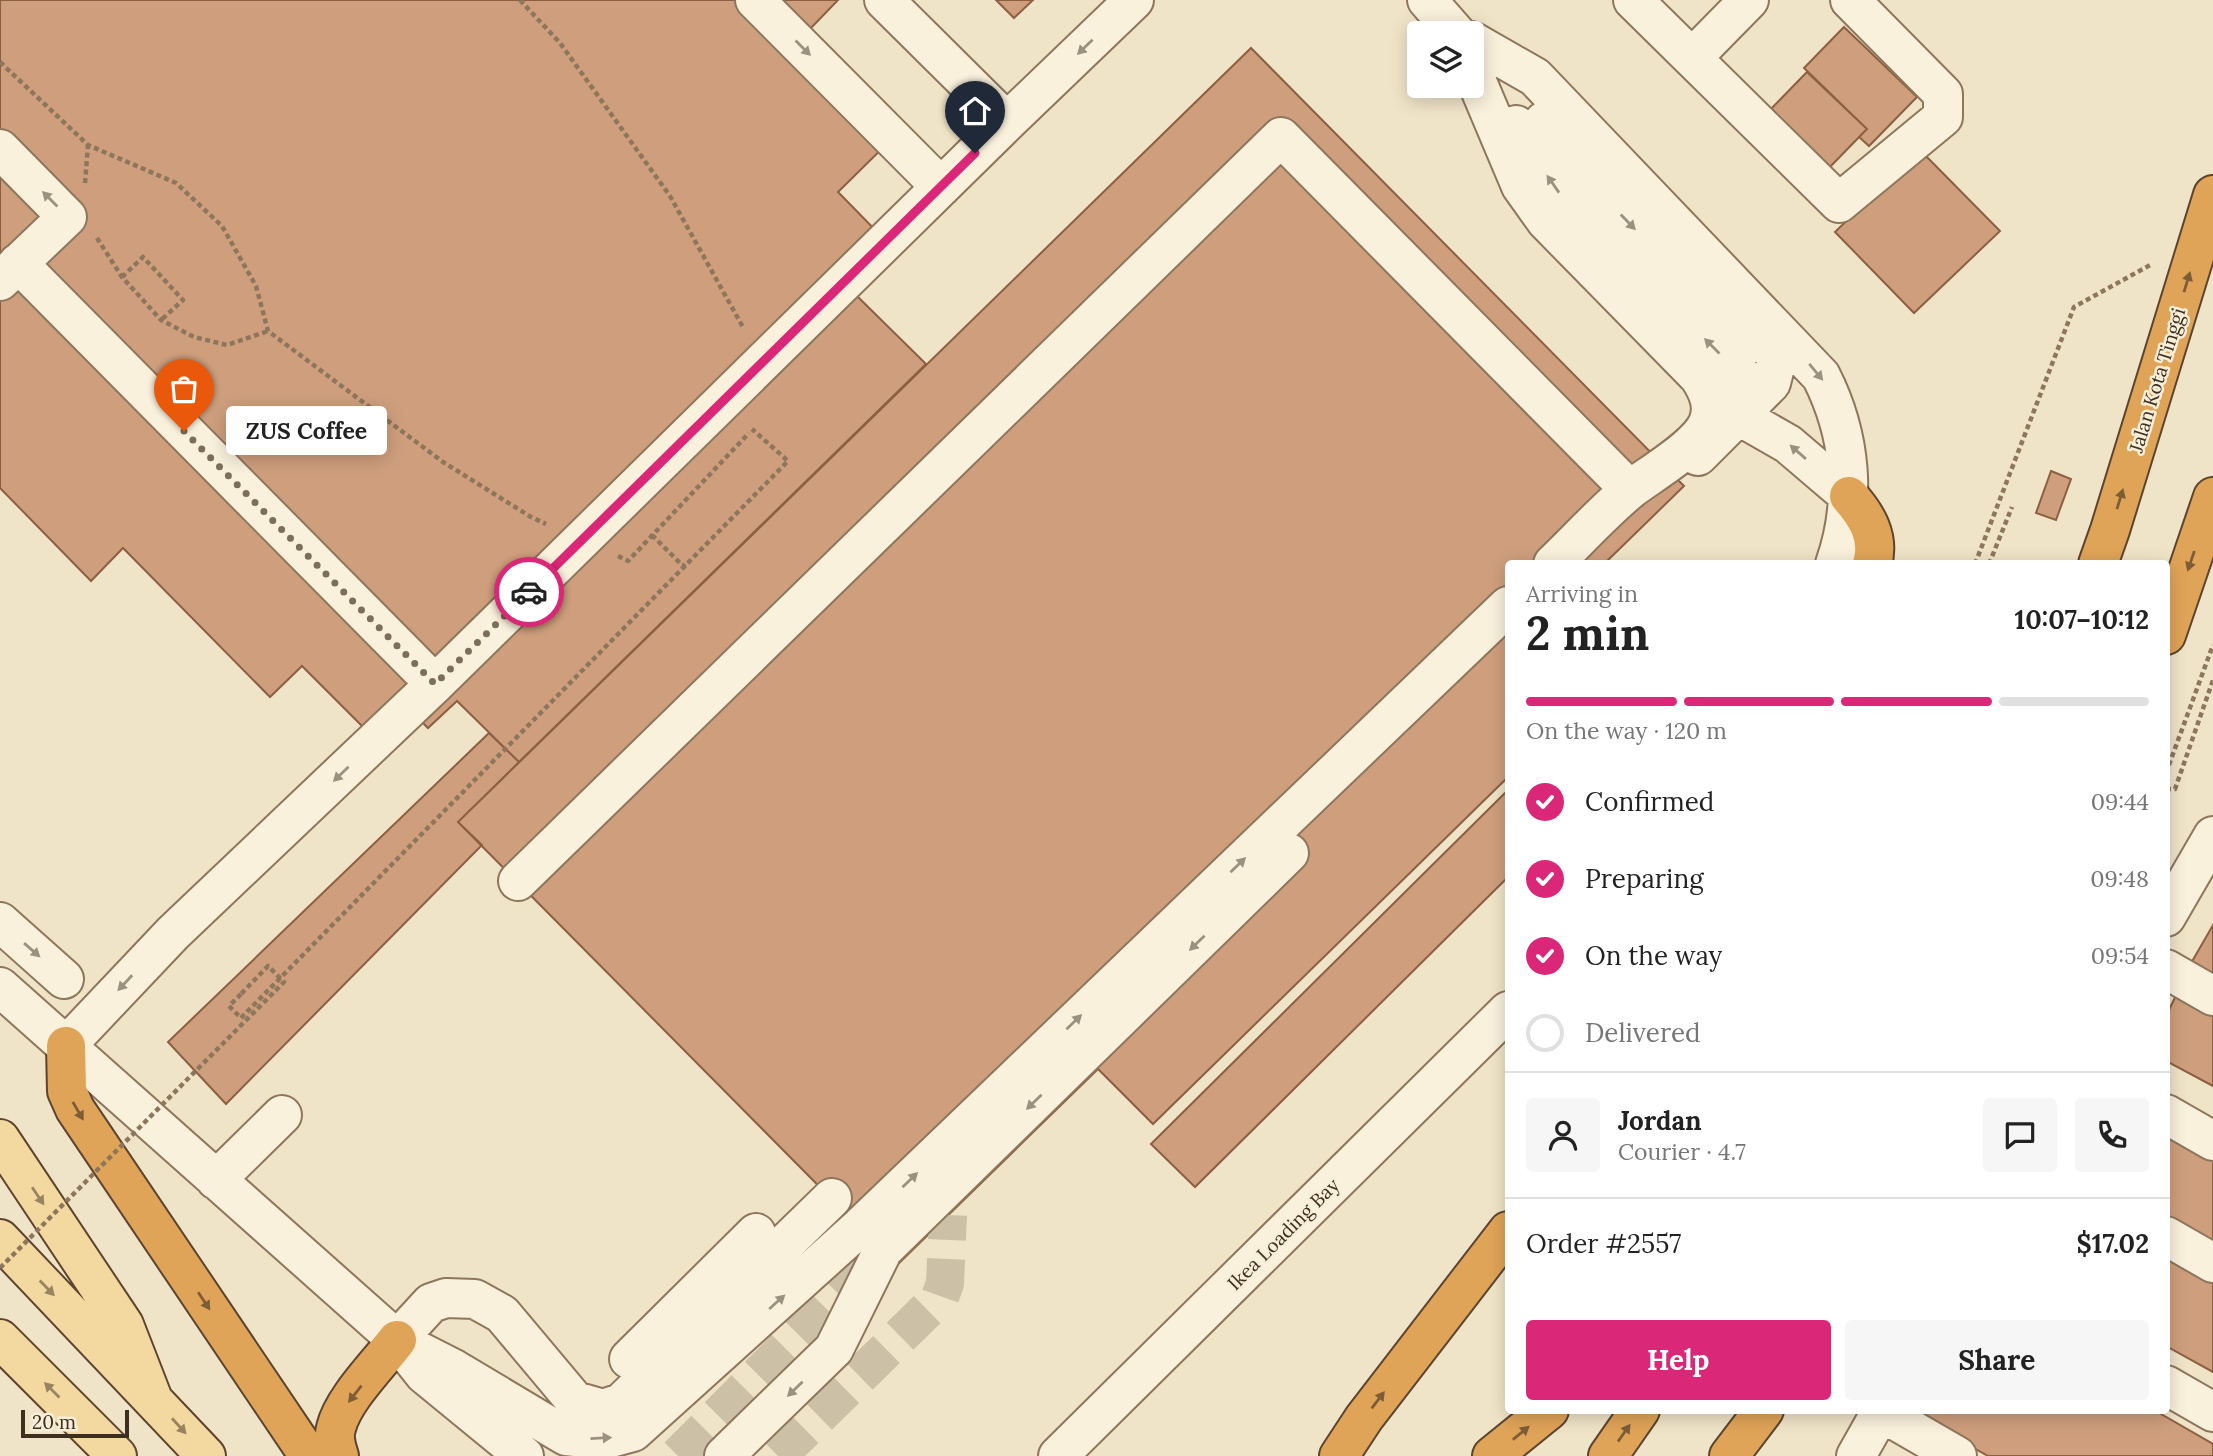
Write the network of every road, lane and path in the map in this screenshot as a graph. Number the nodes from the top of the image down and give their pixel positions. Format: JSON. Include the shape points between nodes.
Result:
{"nodes":[{"id":1,"x":520,"y":0,"type":"edge"},
{"id":2,"x":755,"y":0,"type":"edge"},
{"id":3,"x":884,"y":0,"type":"edge"},
{"id":4,"x":1134,"y":0,"type":"edge"},
{"id":5,"x":1427,"y":0,"type":"edge"},
{"id":6,"x":1633,"y":0,"type":"edge"},
{"id":7,"x":1749,"y":0,"type":"edge"},
{"id":8,"x":1850,"y":0,"type":"edge"},
{"id":9,"x":1445,"y":21,"type":"edge"},
{"id":10,"x":1484,"y":57,"type":"edge"},
{"id":11,"x":1692,"y":58,"type":"junction"},
{"id":12,"x":0,"y":62,"type":"edge"},
{"id":13,"x":1484,"y":66,"type":"edge"},
{"id":14,"x":1484,"y":73,"type":"edge"},
{"id":15,"x":1007,"y":122,"type":"junction"},
{"id":16,"x":89,"y":145,"type":"junction"},
{"id":17,"x":0,"y":149,"type":"edge"},
{"id":18,"x":85,"y":185,"type":"dead end"},
{"id":19,"x":941,"y":187,"type":"junction"},
{"id":20,"x":2213,"y":195,"type":"edge"},
{"id":21,"x":93,"y":231,"type":"dead end"},
{"id":22,"x":2153,"y":263,"type":"dead end"},
{"id":23,"x":9,"y":272,"type":"edge"},
{"id":24,"x":122,"y":277,"type":"junction"},
{"id":25,"x":161,"y":320,"type":"junction"},
{"id":26,"x":1769,"y":322,"type":"junction"},
{"id":27,"x":268,"y":331,"type":"junction"},
{"id":28,"x":750,"y":338,"type":"dead end"},
{"id":29,"x":1699,"y":377,"type":"junction"},
{"id":30,"x":1754,"y":390,"type":"junction"},
{"id":31,"x":758,"y":423,"type":"dead end"},
{"id":32,"x":752,"y":429,"type":"junction"},
{"id":33,"x":1630,"y":490,"type":"junction"},
{"id":34,"x":1849,"y":496,"type":"junction"},
{"id":35,"x":2213,"y":496,"type":"edge"},
{"id":36,"x":2012,"y":507,"type":"dead end"},
{"id":37,"x":555,"y":528,"type":"dead end"},
{"id":38,"x":652,"y":535,"type":"junction"},
{"id":39,"x":616,"y":555,"type":"dead end"},
{"id":40,"x":1849,"y":559,"type":"edge"},
{"id":41,"x":1557,"y":560,"type":"edge"},
{"id":42,"x":1589,"y":560,"type":"edge"},
{"id":43,"x":1977,"y":560,"type":"edge"},
{"id":44,"x":1991,"y":560,"type":"edge"},
{"id":45,"x":2099,"y":560,"type":"edge"},
{"id":46,"x":683,"y":566,"type":"junction"},
{"id":47,"x":1505,"y":609,"type":"edge"},
{"id":48,"x":2170,"y":623,"type":"edge"},
{"id":49,"x":1505,"y":641,"type":"edge"},
{"id":50,"x":2213,"y":645,"type":"edge"},
{"id":51,"x":2213,"y":680,"type":"edge"},
{"id":52,"x":435,"y":684,"type":"junction"},
{"id":53,"x":2170,"y":762,"type":"edge"},
{"id":54,"x":2170,"y":789,"type":"edge"},
{"id":55,"x":2210,"y":850,"type":"edge"},
{"id":56,"x":518,"y":881,"type":"dead end"},
{"id":57,"x":2170,"y":911,"type":"edge"},
{"id":58,"x":0,"y":922,"type":"edge"},
{"id":59,"x":2170,"y":971,"type":"edge"},
{"id":60,"x":64,"y":979,"type":"dead end"},
{"id":61,"x":0,"y":987,"type":"edge"},
{"id":62,"x":2213,"y":996,"type":"edge"},
{"id":63,"x":1505,"y":1014,"type":"edge"},
{"id":64,"x":66,"y":1046,"type":"junction"},
{"id":65,"x":282,"y":1115,"type":"dead end"},
{"id":66,"x":2170,"y":1116,"type":"edge"},
{"id":67,"x":0,"y":1139,"type":"edge"},
{"id":68,"x":2213,"y":1140,"type":"edge"},
{"id":69,"x":216,"y":1180,"type":"junction"},
{"id":70,"x":832,"y":1198,"type":"dead end"},
{"id":71,"x":756,"y":1233,"type":"dead end"},
{"id":72,"x":1505,"y":1235,"type":"edge"},
{"id":73,"x":0,"y":1238,"type":"edge"},
{"id":74,"x":2170,"y":1238,"type":"edge"},
{"id":75,"x":2213,"y":1263,"type":"edge"},
{"id":76,"x":0,"y":1268,"type":"edge"},
{"id":77,"x":0,"y":1339,"type":"edge"},
{"id":78,"x":397,"y":1340,"type":"junction"},
{"id":79,"x":629,"y":1359,"type":"dead end"},
{"id":80,"x":454,"y":1368,"type":"junction"},
{"id":81,"x":2170,"y":1387,"type":"edge"},
{"id":82,"x":152,"y":1397,"type":"junction"},
{"id":83,"x":2213,"y":1412,"type":"edge"},
{"id":84,"x":1544,"y":1414,"type":"edge"},
{"id":85,"x":1637,"y":1414,"type":"edge"},
{"id":86,"x":1761,"y":1414,"type":"edge"},
{"id":87,"x":1761,"y":1414,"type":"edge"},
{"id":88,"x":1880,"y":1414,"type":"edge"},
{"id":89,"x":1887,"y":1414,"type":"edge"},
{"id":90,"x":1062,"y":1452,"type":"edge"},
{"id":91,"x":117,"y":1456,"type":"edge"},
{"id":92,"x":206,"y":1456,"type":"edge"},
{"id":93,"x":309,"y":1456,"type":"edge"},
{"id":94,"x":339,"y":1456,"type":"edge"},
{"id":95,"x":524,"y":1456,"type":"edge"},
{"id":96,"x":564,"y":1456,"type":"edge"},
{"id":97,"x":724,"y":1456,"type":"edge"},
{"id":98,"x":1339,"y":1456,"type":"edge"},
{"id":99,"x":1492,"y":1456,"type":"edge"},
{"id":100,"x":1608,"y":1456,"type":"edge"},
{"id":101,"x":1729,"y":1456,"type":"edge"},
{"id":102,"x":1738,"y":1456,"type":"edge"},
{"id":103,"x":1856,"y":1456,"type":"edge"},
{"id":104,"x":1956,"y":1456,"type":"edge"}],
"edges":[{"from":1,"to":28,"type":"path","via":[[559,43],[670,196]]},
{"from":2,"to":19,"type":"street","one_way":true},
{"from":3,"to":15,"type":"street"},
{"from":4,"to":15,"type":"street","one_way":true},
{"from":5,"to":9,"type":"street"},
{"from":6,"to":11,"type":"street"},
{"from":7,"to":11,"type":"street"},
{"from":8,"to":11,"type":"street","via":[[1942,94],[1943,117],[1839,204]]},
{"from":10,"to":26,"type":"street","via":[[1535,77]]},
{"from":12,"to":16,"type":"path"},
{"from":13,"to":30,"type":"street","via":[[1533,155],[1568,205]]},
{"from":14,"to":29,"type":"street","via":[[1521,186],[1546,221]]},
{"from":15,"to":19,"type":"street"},
{"from":16,"to":18,"type":"path"},
{"from":16,"to":27,"type":"path","via":[[176,183],[222,226],[256,286]]},
{"from":23,"to":17,"type":"street","one_way":true,"via":[[67,217]]},
{"from":19,"to":52,"type":"street"},
{"from":45,"to":20,"type":"highway","name":"Jalan Kota Tinggi","one_way":true},
{"from":21,"to":24,"type":"path"},
{"from":22,"to":43,"type":"path","via":[[2074,307]]},
{"from":23,"to":52,"type":"street"},
{"from":24,"to":25,"type":"path"},
{"from":24,"to":25,"type":"path","via":[[143,257],[175,291],[183,300]]},
{"from":25,"to":27,"type":"path","via":[[194,337],[228,345]]},
{"from":26,"to":30,"type":"street","via":[[1778,355],[1771,383]]},
{"from":26,"to":34,"type":"street","one_way":true,"via":[[1821,376],[1836,408]]},
{"from":27,"to":37,"type":"path","via":[[443,462]]},
{"from":29,"to":30,"type":"street"},
{"from":29,"to":33,"type":"street","via":[[1711,406],[1709,422],[1701,435]]},
{"from":34,"to":30,"type":"street","one_way":true,"via":[[1788,444]]},
{"from":30,"to":42,"type":"street"},
{"from":31,"to":32,"type":"path"},
{"from":32,"to":38,"type":"path"},
{"from":32,"to":46,"type":"path","via":[[788,461]]},
{"from":33,"to":41,"type":"street"},
{"from":33,"to":56,"type":"street","via":[[1281,136]]},
{"from":34,"to":40,"type":"highway","via":[[1866,515],[1875,553]]},
{"from":35,"to":48,"type":"highway","one_way":true},
{"from":36,"to":44,"type":"path"},
{"from":38,"to":39,"type":"path","via":[[628,561]]},
{"from":38,"to":46,"type":"path"},
{"from":46,"to":76,"type":"path","bridge":true,"via":[[241,1018],[229,1006],[268,966],[284,982]]},
{"from":80,"to":47,"type":"street","one_way":true,"via":[[566,1436],[603,1440],[633,1432],[860,1227]]},
{"from":49,"to":97,"type":"street","one_way":true,"via":[[883,1250],[834,1349]]},
{"from":50,"to":53,"type":"path"},
{"from":51,"to":54,"type":"path","via":[[2175,789]]},
{"from":52,"to":64,"type":"street","one_way":true,"via":[[173,933]]},
{"from":55,"to":57,"type":"street"},
{"from":58,"to":60,"type":"street","one_way":true},
{"from":59,"to":62,"type":"street"},
{"from":61,"to":64,"type":"street"},
{"from":63,"to":90,"type":"street","name":"Ikea Loading Bay"},
{"from":64,"to":69,"type":"street"},
{"from":64,"to":93,"type":"highway","one_way":true,"via":[[67,1091],[75,1108]]},
{"from":65,"to":69,"type":"street"},
{"from":66,"to":68,"type":"street"},
{"from":67,"to":82,"type":"main road","one_way":true,"via":[[124,1325]]},
{"from":69,"to":78,"type":"street"},
{"from":70,"to":78,"type":"street","via":[[621,1403],[603,1409],[575,1401],[502,1314],[475,1299],[446,1298],[431,1303]]},
{"from":71,"to":79,"type":"street"},
{"from":98,"to":72,"type":"highway","one_way":true},
{"from":73,"to":82,"type":"main road","one_way":true},
{"from":74,"to":75,"type":"street"},
{"from":91,"to":77,"type":"main road","one_way":true},
{"from":78,"to":80,"type":"street"},
{"from":78,"to":94,"type":"highway","one_way":true,"via":[[343,1410],[335,1430]]},
{"from":78,"to":95,"type":"street","via":[[424,1374]]},
{"from":80,"to":96,"type":"street"},
{"from":81,"to":83,"type":"street"},
{"from":82,"to":92,"type":"main road","one_way":true},
{"from":99,"to":84,"type":"highway","one_way":true},
{"from":100,"to":85,"type":"highway","one_way":true},
{"from":86,"to":101,"type":"highway"},
{"from":87,"to":102,"type":"highway"},
{"from":88,"to":103,"type":"street"},
{"from":89,"to":104,"type":"street"}]}
